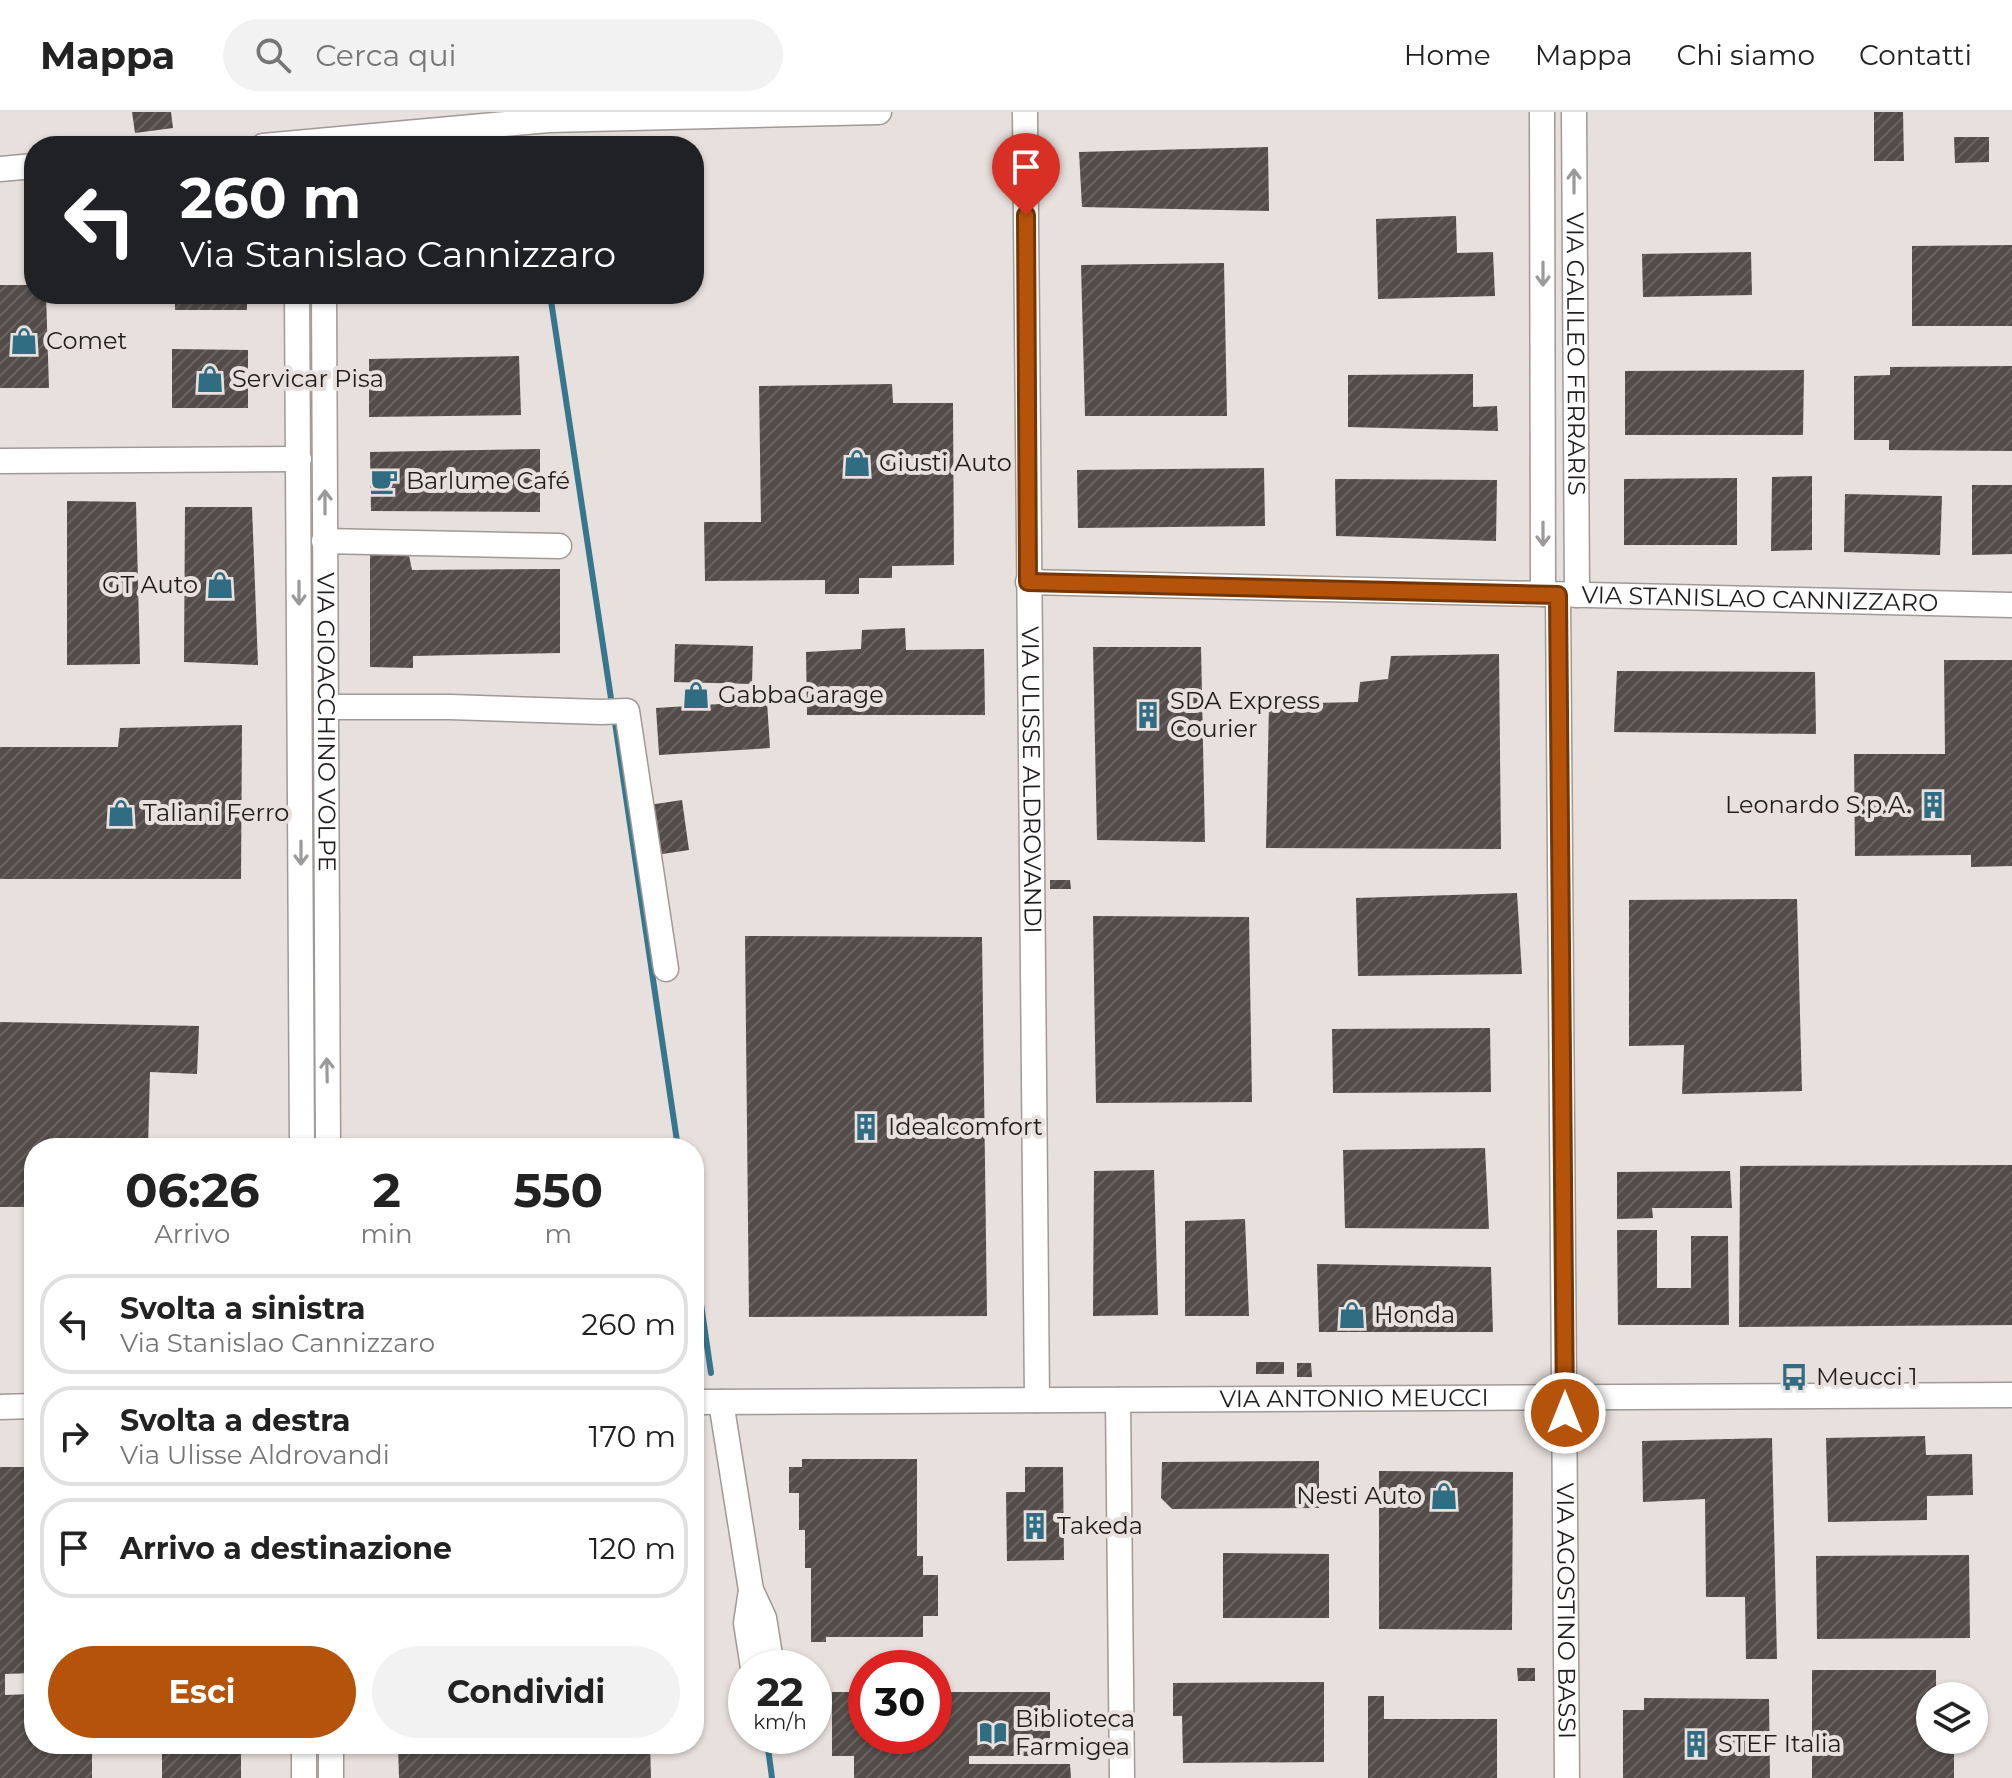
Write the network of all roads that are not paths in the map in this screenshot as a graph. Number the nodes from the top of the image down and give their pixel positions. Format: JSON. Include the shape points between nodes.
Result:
{"nodes":[{"id":1,"x":879,"y":112,"type":"edge"},
{"id":2,"x":1025,"y":112,"type":"edge"},
{"id":3,"x":1542,"y":112,"type":"edge"},
{"id":4,"x":1574,"y":112,"type":"edge"},
{"id":5,"x":392,"y":136,"type":"edge"},
{"id":6,"x":24,"y":167,"type":"edge"},
{"id":7,"x":0,"y":169,"type":"edge"},
{"id":8,"x":297,"y":304,"type":"edge"},
{"id":9,"x":324,"y":304,"type":"edge"},
{"id":10,"x":299,"y":459,"type":"junction"},
{"id":11,"x":0,"y":461,"type":"edge"},
{"id":12,"x":324,"y":541,"type":"junction"},
{"id":13,"x":559,"y":546,"type":"dead end"},
{"id":14,"x":1028,"y":582,"type":"junction"},
{"id":15,"x":1560,"y":594,"type":"junction"},
{"id":16,"x":2012,"y":605,"type":"edge"},
{"id":17,"x":326,"y":707,"type":"junction"},
{"id":18,"x":666,"y":969,"type":"dead end"},
{"id":19,"x":302,"y":1138,"type":"edge"},
{"id":20,"x":328,"y":1138,"type":"edge"},
{"id":21,"x":2012,"y":1395,"type":"edge"},
{"id":22,"x":1565,"y":1398,"type":"junction"},
{"id":23,"x":1037,"y":1400,"type":"junction"},
{"id":24,"x":1118,"y":1400,"type":"junction"},
{"id":25,"x":704,"y":1402,"type":"edge"},
{"id":26,"x":721,"y":1402,"type":"junction"},
{"id":27,"x":24,"y":1406,"type":"edge"},
{"id":28,"x":0,"y":1407,"type":"edge"},
{"id":29,"x":751,"y":1590,"type":"junction"},
{"id":30,"x":750,"y":1650,"type":"edge"},
{"id":31,"x":769,"y":1650,"type":"edge"},
{"id":32,"x":304,"y":1754,"type":"edge"},
{"id":33,"x":331,"y":1754,"type":"edge"},
{"id":34,"x":304,"y":1778,"type":"edge"},
{"id":35,"x":331,"y":1778,"type":"edge"},
{"id":36,"x":1122,"y":1778,"type":"edge"},
{"id":37,"x":1567,"y":1778,"type":"edge"}],
"edges":[{"from":1,"to":5,"type":"street","via":[[549,120]]},
{"from":2,"to":14,"type":"street","name":"VIA ULISSE ALDROVANDI"},
{"from":3,"to":15,"type":"street","name":"VIA GALILEO FERRARIS","one_way":true},
{"from":15,"to":4,"type":"street","name":"VIA GALILEO FERRARIS","one_way":true},
{"from":6,"to":7,"type":"street"},
{"from":8,"to":10,"type":"street","name":"VIA GIOACCHINO VOLPE"},
{"from":12,"to":9,"type":"street","name":"VIA GIOACCHINO VOLPE","one_way":true},
{"from":10,"to":11,"type":"street"},
{"from":10,"to":19,"type":"street","name":"VIA GIOACCHINO VOLPE","one_way":true},
{"from":12,"to":13,"type":"street"},
{"from":12,"to":17,"type":"street","name":"VIA GIOACCHINO VOLPE"},
{"from":14,"to":15,"type":"street","name":"VIA STANISLAO CANNIZZARO"},
{"from":14,"to":23,"type":"street","name":"VIA ULISSE ALDROVANDI"},
{"from":15,"to":16,"type":"street","name":"VIA STANISLAO CANNIZZARO"},
{"from":15,"to":22,"type":"street","name":"VIA GALILEO FERRARIS"},
{"from":17,"to":18,"type":"street","via":[[627,711]]},
{"from":20,"to":17,"type":"street","name":"VIA GIOACCHINO VOLPE","one_way":true},
{"from":21,"to":22,"type":"street","name":"VIA ANTONIO MEUCCI"},
{"from":22,"to":24,"type":"street","name":"VIA ANTONIO MEUCCI"},
{"from":22,"to":37,"type":"street","name":"VIA AGOSTINO BASSI"},
{"from":23,"to":24,"type":"street","name":"VIA ANTONIO MEUCCI"},
{"from":23,"to":26,"type":"street","name":"VIA ANTONIO MEUCCI"},
{"from":24,"to":36,"type":"street"},
{"from":25,"to":26,"type":"street","name":"VIA ANTONIO MEUCCI"},
{"from":26,"to":29,"type":"street"},
{"from":27,"to":28,"type":"street"},
{"from":29,"to":30,"type":"street","via":[[746,1623]]},
{"from":29,"to":31,"type":"street","via":[[764,1618]]},
{"from":32,"to":34,"type":"street"},
{"from":33,"to":35,"type":"street"}]}
